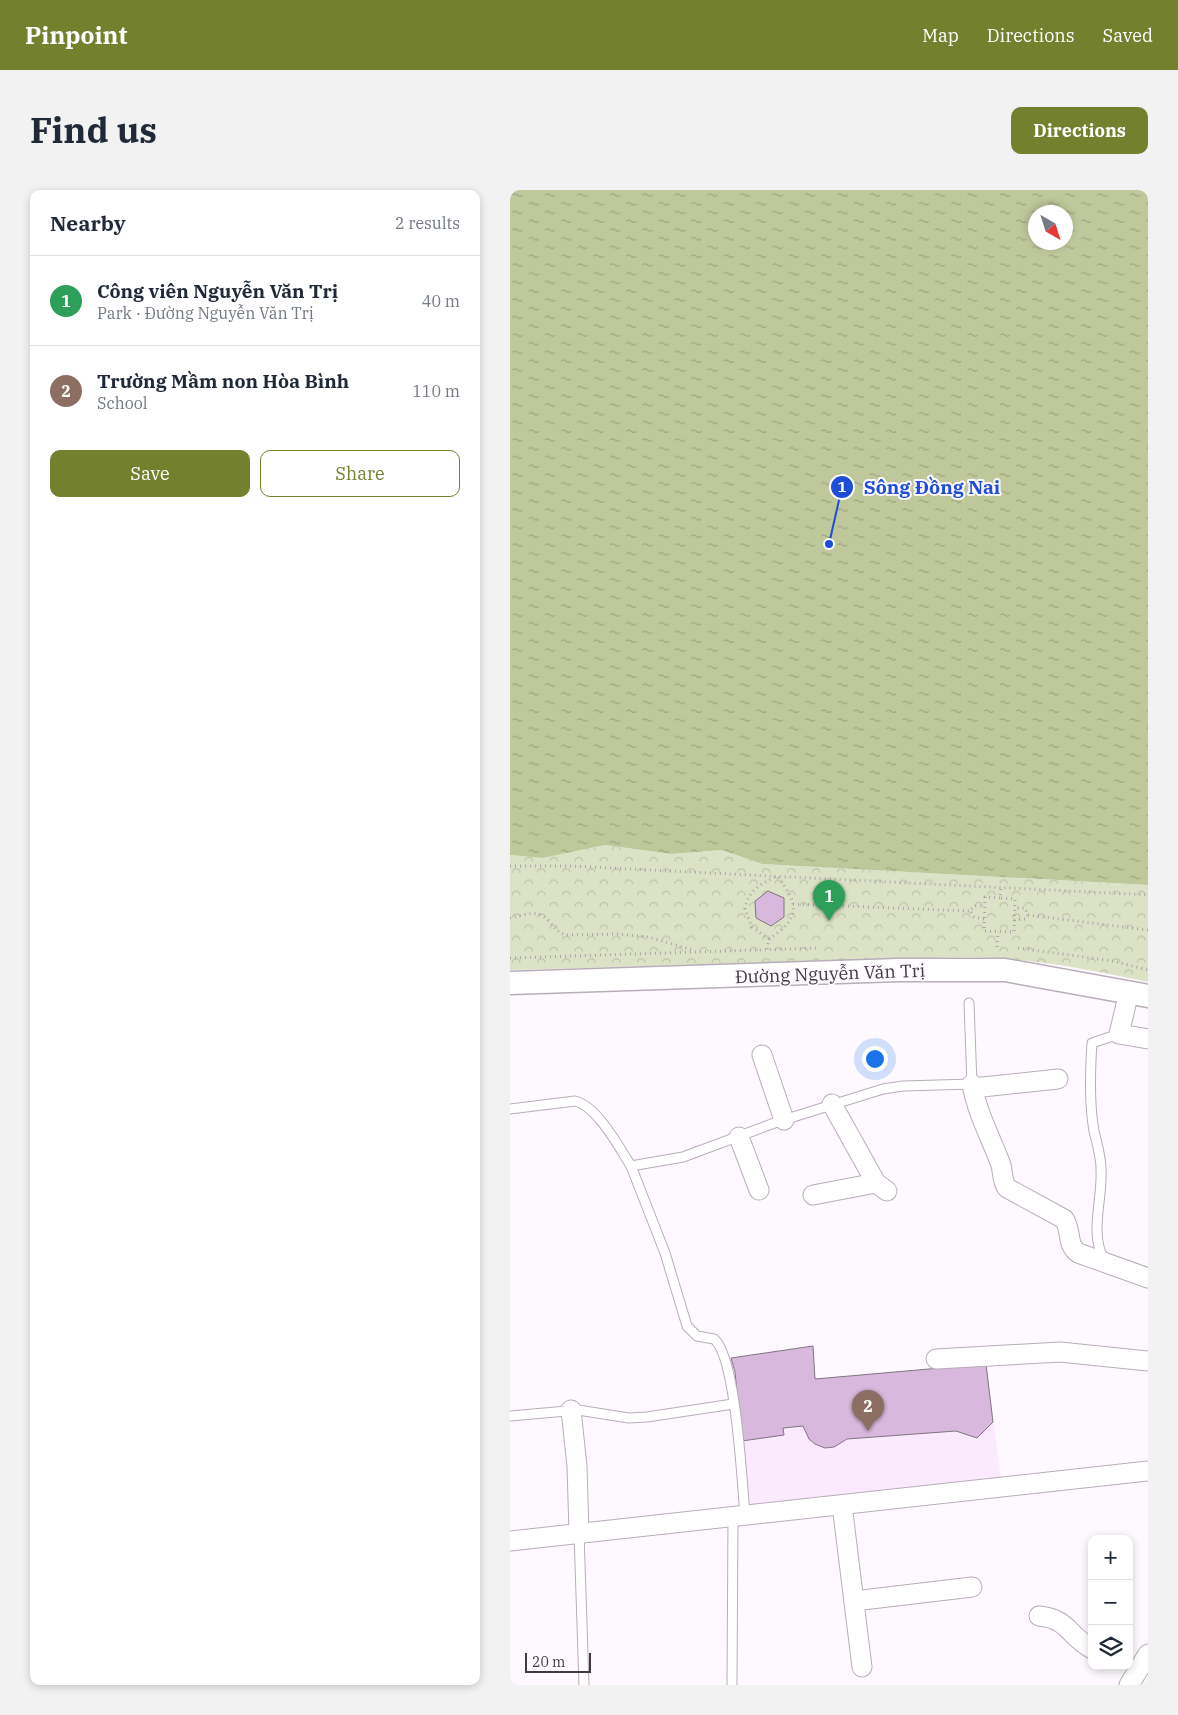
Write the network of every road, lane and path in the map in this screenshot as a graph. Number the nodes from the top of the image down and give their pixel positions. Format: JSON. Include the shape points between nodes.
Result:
{"nodes":[{"id":1,"x":510,"y":866,"type":"edge"},
{"id":2,"x":777,"y":876,"type":"junction"},
{"id":3,"x":1001,"y":887,"type":"junction"},
{"id":4,"x":1148,"y":895,"type":"edge"},
{"id":5,"x":1000,"y":898,"type":"junction"},
{"id":6,"x":793,"y":904,"type":"junction"},
{"id":7,"x":985,"y":906,"type":"junction"},
{"id":8,"x":1015,"y":908,"type":"junction"},
{"id":9,"x":970,"y":911,"type":"junction"},
{"id":10,"x":1028,"y":915,"type":"junction"},
{"id":11,"x":510,"y":918,"type":"edge"},
{"id":12,"x":984,"y":918,"type":"junction"},
{"id":13,"x":1014,"y":920,"type":"junction"},
{"id":14,"x":1148,"y":930,"type":"edge"},
{"id":15,"x":998,"y":932,"type":"junction"},
{"id":16,"x":769,"y":939,"type":"junction"},
{"id":17,"x":997,"y":947,"type":"dead end"},
{"id":18,"x":767,"y":949,"type":"dead end"},
{"id":19,"x":696,"y":951,"type":"dead end"},
{"id":20,"x":510,"y":984,"type":"edge"},
{"id":21,"x":1139,"y":994,"type":"edge"},
{"id":22,"x":969,"y":1003,"type":"dead end"},
{"id":23,"x":1119,"y":1034,"type":"junction"},
{"id":24,"x":1148,"y":1040,"type":"edge"},
{"id":25,"x":762,"y":1055,"type":"dead end"},
{"id":26,"x":1058,"y":1079,"type":"dead end"},
{"id":27,"x":973,"y":1086,"type":"junction"},
{"id":28,"x":832,"y":1104,"type":"junction"},
{"id":29,"x":510,"y":1109,"type":"edge"},
{"id":30,"x":784,"y":1120,"type":"junction"},
{"id":31,"x":739,"y":1136,"type":"junction"},
{"id":32,"x":631,"y":1166,"type":"junction"},
{"id":33,"x":760,"y":1190,"type":"dead end"},
{"id":34,"x":813,"y":1195,"type":"dead end"},
{"id":35,"x":1106,"y":1262,"type":"junction"},
{"id":36,"x":1148,"y":1278,"type":"edge"},
{"id":37,"x":936,"y":1359,"type":"dead end"},
{"id":38,"x":1148,"y":1361,"type":"edge"},
{"id":39,"x":733,"y":1404,"type":"junction"},
{"id":40,"x":571,"y":1410,"type":"junction"},
{"id":41,"x":510,"y":1416,"type":"edge"},
{"id":42,"x":1148,"y":1471,"type":"edge"},
{"id":43,"x":842,"y":1505,"type":"junction"},
{"id":44,"x":739,"y":1516,"type":"junction"},
{"id":45,"x":578,"y":1533,"type":"junction"},
{"id":46,"x":510,"y":1541,"type":"edge"},
{"id":47,"x":972,"y":1587,"type":"dead end"},
{"id":48,"x":854,"y":1601,"type":"junction"},
{"id":49,"x":1039,"y":1616,"type":"dead end"},
{"id":50,"x":1088,"y":1646,"type":"edge"},
{"id":51,"x":1148,"y":1654,"type":"edge"},
{"id":52,"x":862,"y":1667,"type":"dead end"},
{"id":53,"x":1129,"y":1675,"type":"edge"},
{"id":54,"x":584,"y":1685,"type":"edge"},
{"id":55,"x":732,"y":1685,"type":"edge"}],
"edges":[{"from":1,"to":2,"type":"path"},
{"from":2,"to":3,"type":"path"},
{"from":2,"to":6,"type":"path","via":[[790,893]]},
{"from":2,"to":16,"type":"path","via":[[758,885],[750,894],[745,909],[752,927]]},
{"from":3,"to":4,"type":"path"},
{"from":3,"to":5,"type":"path"},
{"from":5,"to":7,"type":"path","via":[[985,897]]},
{"from":5,"to":8,"type":"path","via":[[1016,899]]},
{"from":6,"to":9,"type":"path"},
{"from":6,"to":16,"type":"path","via":[[792,920]]},
{"from":7,"to":9,"type":"path","via":[[974,906]]},
{"from":7,"to":12,"type":"path"},
{"from":8,"to":10,"type":"path","via":[[1025,908]]},
{"from":8,"to":13,"type":"path"},
{"from":9,"to":12,"type":"path","via":[[974,917]]},
{"from":10,"to":13,"type":"path","via":[[1025,919]]},
{"from":10,"to":14,"type":"path"},
{"from":11,"to":19,"type":"path","via":[[536,914],[566,935],[648,937]]},
{"from":12,"to":15,"type":"path","via":[[984,931]]},
{"from":13,"to":15,"type":"path","via":[[1014,932]]},
{"from":15,"to":17,"type":"path"},
{"from":16,"to":18,"type":"path"},
{"from":20,"to":21,"type":"street","name":"Đường Nguyễn Văn Trị","via":[[963,969],[1005,970]]},
{"from":21,"to":23,"type":"street"},
{"from":22,"to":27,"type":"lane"},
{"from":23,"to":24,"type":"street"},
{"from":23,"to":35,"type":"lane","via":[[1092,1043],[1090,1076],[1102,1189],[1096,1226],[1098,1249]]},
{"from":25,"to":30,"type":"street"},
{"from":26,"to":27,"type":"street"},
{"from":27,"to":28,"type":"lane","via":[[903,1086]]},
{"from":27,"to":35,"type":"street","via":[[981,1120],[1002,1167],[1005,1185],[1064,1219],[1072,1246],[1078,1253]]},
{"from":28,"to":30,"type":"lane"},
{"from":28,"to":34,"type":"street","via":[[882,1187]]},
{"from":29,"to":32,"type":"lane","via":[[575,1101],[584,1103],[597,1116]]},
{"from":30,"to":31,"type":"lane"},
{"from":31,"to":32,"type":"lane","via":[[683,1157]]},
{"from":31,"to":33,"type":"street"},
{"from":32,"to":39,"type":"lane","via":[[665,1253],[687,1326],[692,1333],[719,1343],[730,1374]]},
{"from":35,"to":36,"type":"street"},
{"from":37,"to":38,"type":"street","via":[[1060,1352]]},
{"from":39,"to":40,"type":"lane","via":[[629,1418]]},
{"from":39,"to":44,"type":"lane"},
{"from":40,"to":41,"type":"lane"},
{"from":40,"to":45,"type":"street","via":[[578,1466]]},
{"from":42,"to":43,"type":"street"},
{"from":43,"to":44,"type":"street"},
{"from":43,"to":48,"type":"street"},
{"from":44,"to":45,"type":"street"},
{"from":44,"to":55,"type":"lane"},
{"from":45,"to":46,"type":"street"},
{"from":45,"to":54,"type":"lane"},
{"from":47,"to":48,"type":"street"},
{"from":48,"to":52,"type":"street"},
{"from":49,"to":50,"type":"street","via":[[1062,1622],[1074,1637]]},
{"from":51,"to":53,"type":"street"}]}
